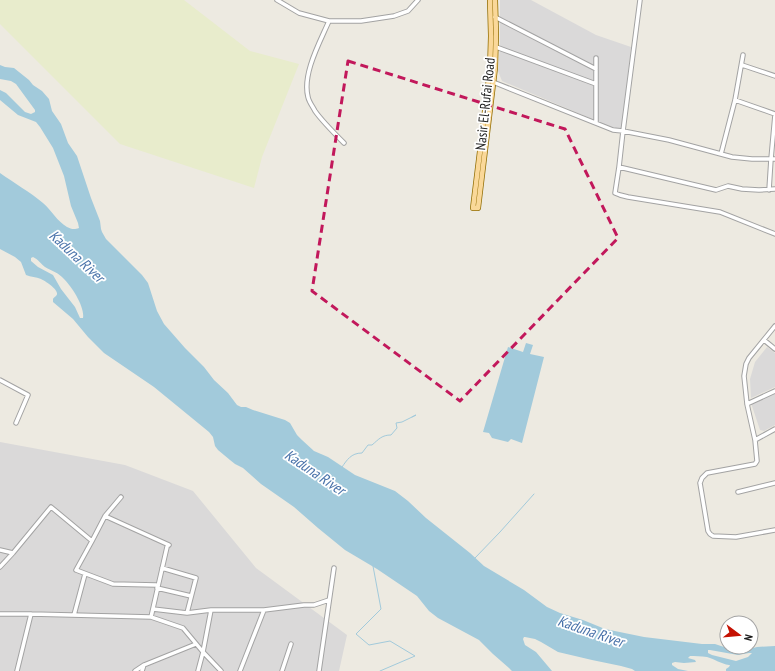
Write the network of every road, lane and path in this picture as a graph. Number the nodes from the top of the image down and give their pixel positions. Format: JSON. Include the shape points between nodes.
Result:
{"nodes":[{"id":1,"x":277,"y":0,"type":"edge"},
{"id":2,"x":418,"y":0,"type":"edge"},
{"id":3,"x":490,"y":0,"type":"edge"},
{"id":4,"x":495,"y":0,"type":"edge"},
{"id":5,"x":640,"y":0,"type":"edge"},
{"id":6,"x":495,"y":17,"type":"junction"},
{"id":7,"x":329,"y":21,"type":"junction"},
{"id":8,"x":496,"y":47,"type":"junction"},
{"id":9,"x":743,"y":55,"type":"dead end"},
{"id":10,"x":596,"y":58,"type":"dead end"},
{"id":11,"x":742,"y":65,"type":"junction"},
{"id":12,"x":596,"y":69,"type":"junction"},
{"id":13,"x":775,"y":76,"type":"edge"},
{"id":14,"x":493,"y":82,"type":"junction"},
{"id":15,"x":596,"y":84,"type":"junction"},
{"id":16,"x":735,"y":100,"type":"junction"},
{"id":17,"x":775,"y":115,"type":"edge"},
{"id":18,"x":596,"y":122,"type":"junction"},
{"id":19,"x":623,"y":131,"type":"junction"},
{"id":20,"x":483,"y":142,"type":"junction"},
{"id":21,"x":344,"y":143,"type":"dead end"},
{"id":22,"x":721,"y":154,"type":"junction"},
{"id":23,"x":773,"y":159,"type":"edge"},
{"id":24,"x":619,"y":167,"type":"junction"},
{"id":25,"x":775,"y":189,"type":"edge"},
{"id":26,"x":769,"y":190,"type":"junction"},
{"id":27,"x":473,"y":208,"type":"dead end"},
{"id":28,"x":775,"y":234,"type":"edge"},
{"id":29,"x":775,"y":326,"type":"edge"},
{"id":30,"x":764,"y":340,"type":"junction"},
{"id":31,"x":775,"y":349,"type":"edge"},
{"id":32,"x":0,"y":380,"type":"edge"},
{"id":33,"x":775,"y":391,"type":"edge"},
{"id":34,"x":748,"y":404,"type":"junction"},
{"id":35,"x":16,"y":423,"type":"dead end"},
{"id":36,"x":775,"y":429,"type":"edge"},
{"id":37,"x":755,"y":440,"type":"junction"},
{"id":38,"x":775,"y":483,"type":"edge"},
{"id":39,"x":738,"y":492,"type":"dead end"},
{"id":40,"x":121,"y":496,"type":"dead end"},
{"id":41,"x":105,"y":516,"type":"junction"},
{"id":42,"x":775,"y":530,"type":"edge"},
{"id":43,"x":92,"y":541,"type":"junction"},
{"id":44,"x":0,"y":550,"type":"edge"},
{"id":45,"x":13,"y":553,"type":"junction"},
{"id":46,"x":0,"y":567,"type":"edge"},
{"id":47,"x":162,"y":568,"type":"junction"},
{"id":48,"x":334,"y":568,"type":"dead end"},
{"id":49,"x":85,"y":574,"type":"junction"},
{"id":50,"x":156,"y":587,"type":"junction"},
{"id":51,"x":191,"y":596,"type":"junction"},
{"id":52,"x":329,"y":600,"type":"junction"},
{"id":53,"x":153,"y":609,"type":"junction"},
{"id":54,"x":211,"y":610,"type":"junction"},
{"id":55,"x":264,"y":610,"type":"junction"},
{"id":56,"x":0,"y":614,"type":"edge"},
{"id":57,"x":31,"y":614,"type":"junction"},
{"id":58,"x":187,"y":614,"type":"junction"},
{"id":59,"x":74,"y":615,"type":"junction"},
{"id":60,"x":151,"y":617,"type":"junction"},
{"id":61,"x":196,"y":644,"type":"junction"},
{"id":62,"x":291,"y":644,"type":"dead end"},
{"id":63,"x":203,"y":652,"type":"junction"},
{"id":64,"x":144,"y":665,"type":"junction"},
{"id":65,"x":219,"y":670,"type":"edge"},
{"id":66,"x":16,"y":671,"type":"edge"},
{"id":67,"x":134,"y":671,"type":"edge"},
{"id":68,"x":142,"y":671,"type":"edge"},
{"id":69,"x":198,"y":671,"type":"edge"},
{"id":70,"x":240,"y":671,"type":"edge"},
{"id":71,"x":282,"y":671,"type":"edge"},
{"id":72,"x":319,"y":671,"type":"edge"}],
"edges":[{"from":1,"to":7,"type":"street","via":[[299,13]]},
{"from":2,"to":7,"type":"street","via":[[408,11],[394,16],[361,21]]},
{"from":3,"to":20,"type":"main road","name":"Nasir El-Rufai Road","via":[[491,53]]},
{"from":4,"to":6,"type":"main road","name":"Nasir El-Rufai Road"},
{"from":5,"to":19,"type":"street"},
{"from":6,"to":8,"type":"main road","name":"Nasir El-Rufai Road"},
{"from":6,"to":12,"type":"street"},
{"from":7,"to":21,"type":"street","via":[[307,77],[306,87],[308,99],[316,112]]},
{"from":8,"to":14,"type":"main road","name":"Nasir El-Rufai Road"},
{"from":8,"to":15,"type":"street"},
{"from":9,"to":11,"type":"street"},
{"from":10,"to":12,"type":"street"},
{"from":11,"to":13,"type":"street"},
{"from":11,"to":16,"type":"street"},
{"from":12,"to":15,"type":"street"},
{"from":14,"to":18,"type":"street"},
{"from":14,"to":20,"type":"main road","name":"Nasir El-Rufai Road"},
{"from":15,"to":18,"type":"street"},
{"from":16,"to":17,"type":"street"},
{"from":16,"to":22,"type":"street"},
{"from":17,"to":23,"type":"street"},
{"from":18,"to":19,"type":"street","via":[[613,130]]},
{"from":19,"to":22,"type":"street"},
{"from":19,"to":24,"type":"street"},
{"from":20,"to":27,"type":"main road","via":[[478,208]]},
{"from":22,"to":23,"type":"street","via":[[752,159]]},
{"from":23,"to":26,"type":"street"},
{"from":24,"to":26,"type":"street","via":[[716,190],[728,186]]},
{"from":24,"to":28,"type":"street","via":[[614,193],[720,212]]},
{"from":25,"to":26,"type":"street"},
{"from":29,"to":30,"type":"street"},
{"from":30,"to":31,"type":"street"},
{"from":30,"to":34,"type":"street","via":[[749,358],[745,368]]},
{"from":32,"to":35,"type":"street","via":[[28,395]]},
{"from":33,"to":34,"type":"street"},
{"from":34,"to":37,"type":"street"},
{"from":36,"to":37,"type":"street"},
{"from":37,"to":42,"type":"street","via":[[755,464],[706,473],[702,478],[700,483],[708,531],[713,536],[736,537]]},
{"from":38,"to":39,"type":"street"},
{"from":40,"to":41,"type":"street"},
{"from":41,"to":43,"type":"street"},
{"from":41,"to":47,"type":"street","via":[[168,546]]},
{"from":43,"to":45,"type":"street","via":[[51,507]]},
{"from":43,"to":49,"type":"street","via":[[76,570]]},
{"from":44,"to":45,"type":"street"},
{"from":45,"to":46,"type":"street"},
{"from":47,"to":50,"type":"street"},
{"from":47,"to":51,"type":"street","via":[[196,578]]},
{"from":48,"to":52,"type":"street"},
{"from":49,"to":50,"type":"street","via":[[113,584]]},
{"from":49,"to":59,"type":"street"},
{"from":50,"to":51,"type":"street"},
{"from":50,"to":53,"type":"street"},
{"from":51,"to":58,"type":"street"},
{"from":52,"to":55,"type":"street","via":[[314,605]]},
{"from":52,"to":72,"type":"street"},
{"from":53,"to":58,"type":"street"},
{"from":53,"to":60,"type":"street"},
{"from":54,"to":55,"type":"street"},
{"from":54,"to":58,"type":"street"},
{"from":54,"to":63,"type":"street"},
{"from":55,"to":70,"type":"street"},
{"from":56,"to":57,"type":"street"},
{"from":57,"to":59,"type":"street"},
{"from":57,"to":66,"type":"street"},
{"from":59,"to":60,"type":"street"},
{"from":60,"to":61,"type":"street","via":[[183,628]]},
{"from":61,"to":63,"type":"street"},
{"from":61,"to":64,"type":"street"},
{"from":62,"to":71,"type":"street"},
{"from":63,"to":65,"type":"street"},
{"from":63,"to":69,"type":"street"},
{"from":64,"to":67,"type":"street"},
{"from":64,"to":68,"type":"street"}]}
